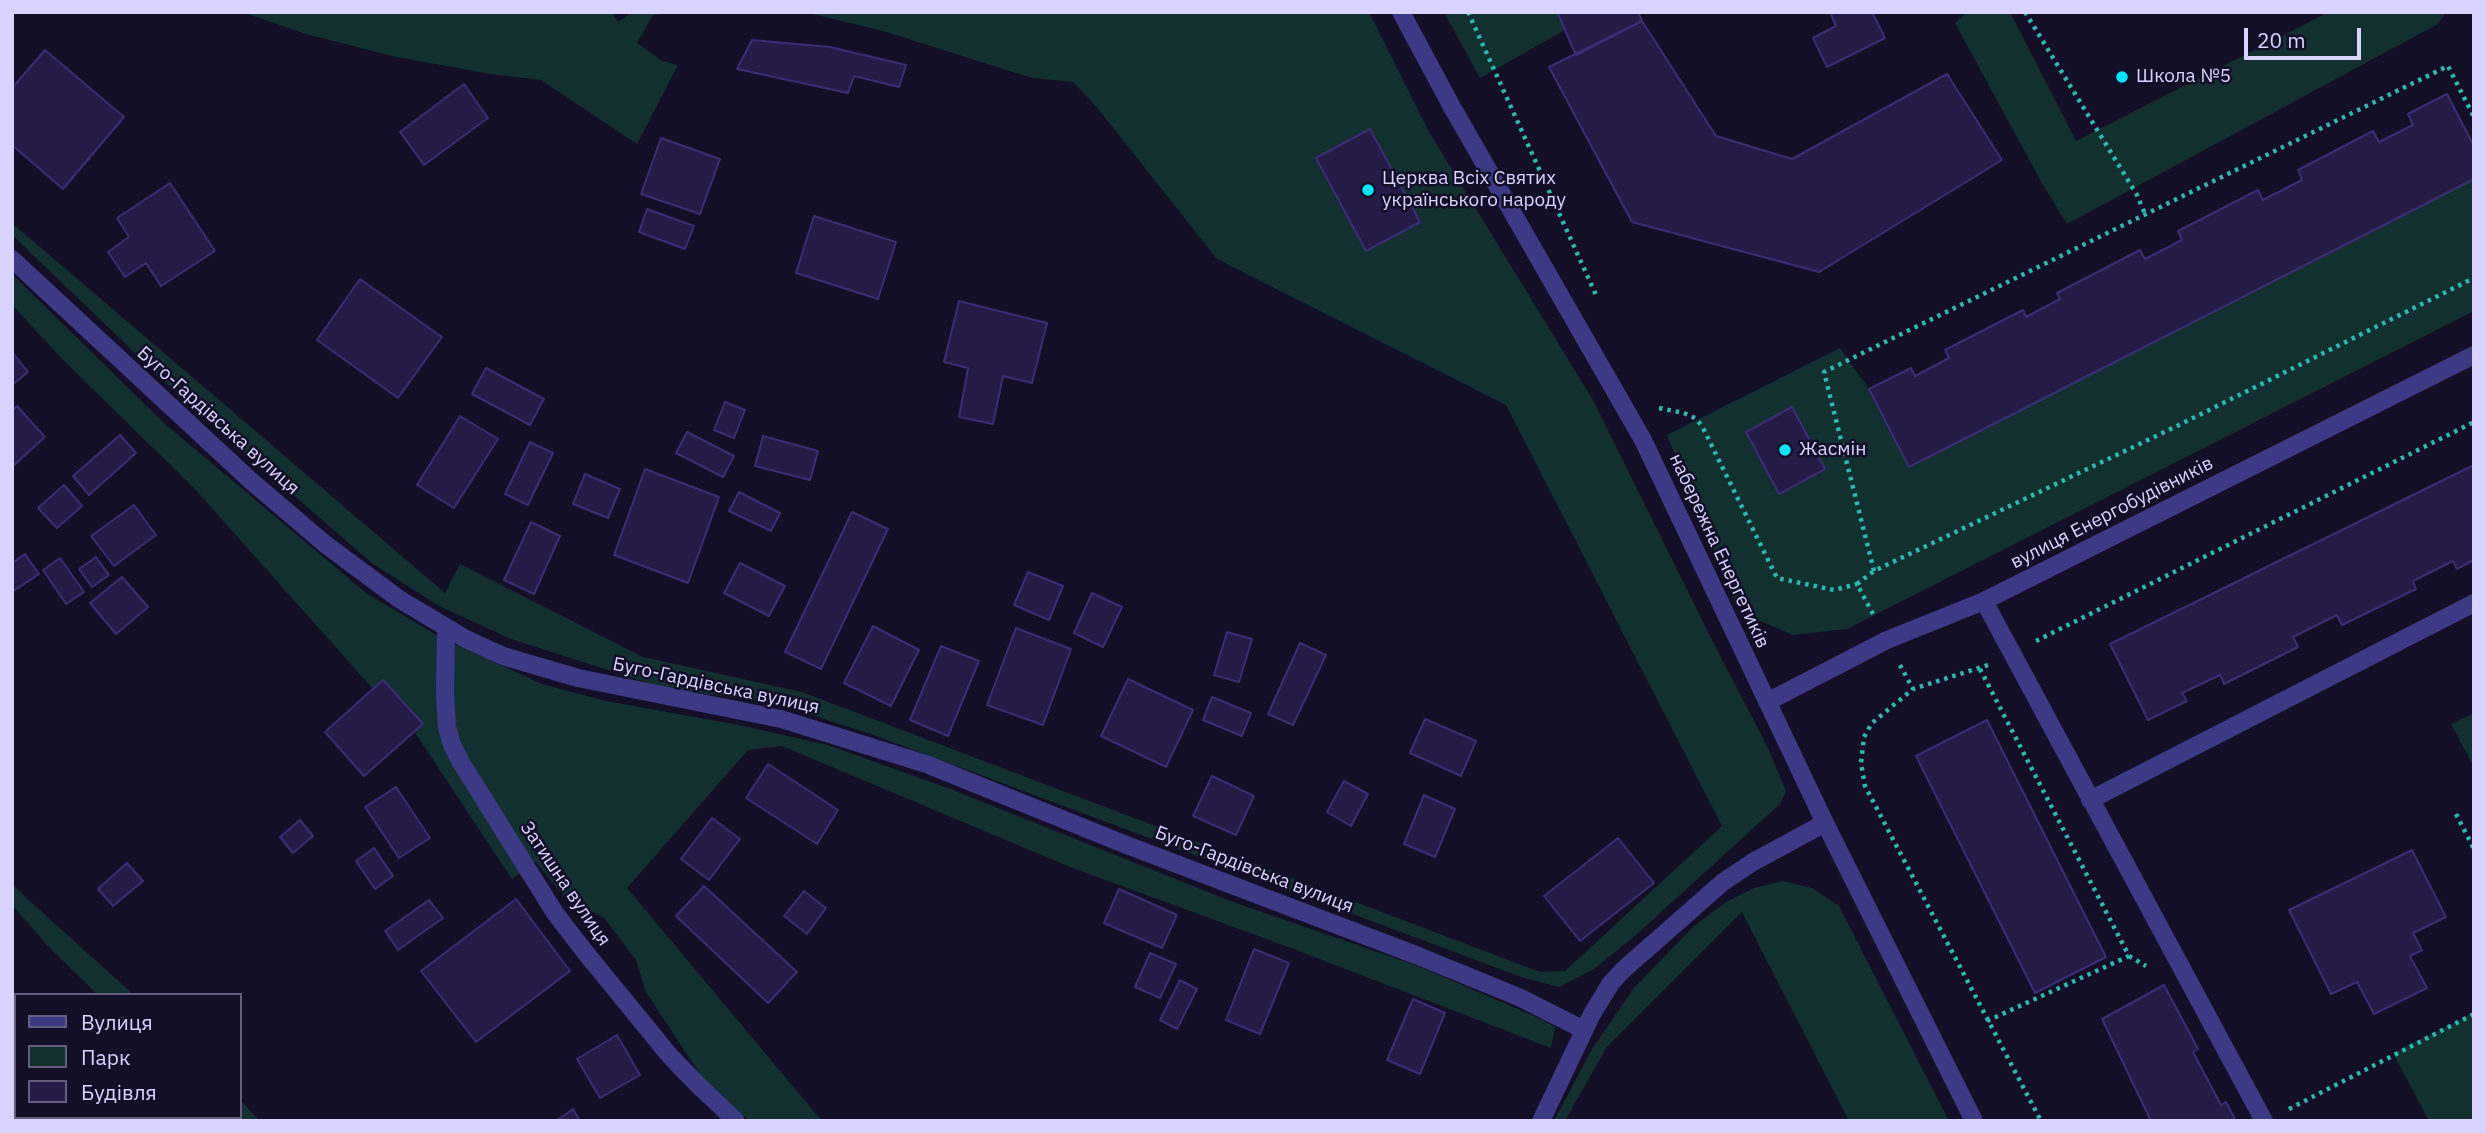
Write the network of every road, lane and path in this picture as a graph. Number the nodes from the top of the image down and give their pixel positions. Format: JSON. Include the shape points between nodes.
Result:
{"nodes":[{"id":1,"x":1401,"y":12,"type":"edge"},
{"id":2,"x":1468,"y":12,"type":"edge"},
{"id":3,"x":2025,"y":12,"type":"edge"},
{"id":4,"x":2474,"y":117,"type":"edge"},
{"id":5,"x":2145,"y":214,"type":"junction"},
{"id":6,"x":12,"y":259,"type":"edge"},
{"id":7,"x":2474,"y":278,"type":"edge"},
{"id":8,"x":1600,"y":303,"type":"dead end"},
{"id":9,"x":2474,"y":355,"type":"edge"},
{"id":10,"x":1657,"y":407,"type":"dead end"},
{"id":11,"x":1874,"y":571,"type":"junction"},
{"id":12,"x":1857,"y":584,"type":"junction"},
{"id":13,"x":1984,"y":601,"type":"junction"},
{"id":14,"x":2474,"y":603,"type":"edge"},
{"id":15,"x":446,"y":629,"type":"junction"},
{"id":16,"x":1887,"y":640,"type":"junction"},
{"id":17,"x":1980,"y":669,"type":"dead end"},
{"id":18,"x":1913,"y":689,"type":"dead end"},
{"id":19,"x":1767,"y":702,"type":"junction"},
{"id":20,"x":2091,"y":800,"type":"junction"},
{"id":21,"x":2456,"y":814,"type":"dead end"},
{"id":22,"x":1825,"y":824,"type":"junction"},
{"id":23,"x":2474,"y":849,"type":"edge"},
{"id":24,"x":2474,"y":1014,"type":"edge"},
{"id":25,"x":1987,"y":1021,"type":"dead end"},
{"id":26,"x":1584,"y":1030,"type":"junction"},
{"id":27,"x":736,"y":1121,"type":"edge"},
{"id":28,"x":1541,"y":1121,"type":"edge"},
{"id":29,"x":1974,"y":1121,"type":"edge"},
{"id":30,"x":2264,"y":1121,"type":"edge"}],
"edges":[{"from":1,"to":19,"type":"street","name":"набережна Енергетиків","via":[[1643,440]]},
{"from":2,"to":8,"type":"path"},
{"from":3,"to":5,"type":"path"},
{"from":4,"to":5,"type":"path","via":[[2448,66]]},
{"from":5,"to":11,"type":"path","via":[[1824,372]]},
{"from":6,"to":15,"type":"street","name":"Буго-Гардівська вулиця","via":[[297,521],[357,570]]},
{"from":7,"to":11,"type":"path"},
{"from":9,"to":13,"type":"street","name":"вулиця Енергобудівників"},
{"from":10,"to":12,"type":"path","via":[[1684,413],[1702,426],[1777,578],[1834,590]]},
{"from":11,"to":12,"type":"path"},
{"from":12,"to":16,"type":"path"},
{"from":13,"to":16,"type":"street","name":"вулиця Енергобудівників"},
{"from":13,"to":20,"type":"street"},
{"from":14,"to":20,"type":"street"},
{"from":15,"to":26,"type":"street","name":"Буго-Гардівська вулиця","via":[[503,656],[553,671],[781,719],[926,764],[1416,955],[1521,998]]},
{"from":15,"to":27,"type":"street","name":"Затишна вулиця","via":[[447,727],[457,755],[555,913],[670,1056]]},
{"from":16,"to":18,"type":"path"},
{"from":16,"to":19,"type":"street","name":"вулиця Енергобудівників"},
{"from":17,"to":25,"type":"path","via":[[2130,956]]},
{"from":19,"to":22,"type":"street","name":"набережна Енергетиків"},
{"from":20,"to":30,"type":"street"},
{"from":21,"to":23,"type":"path"},
{"from":22,"to":26,"type":"street","via":[[1739,871],[1675,922],[1611,983]]},
{"from":22,"to":29,"type":"street","name":"набережна Енергетиків"},
{"from":24,"to":30,"type":"path"},
{"from":26,"to":28,"type":"street"}]}
